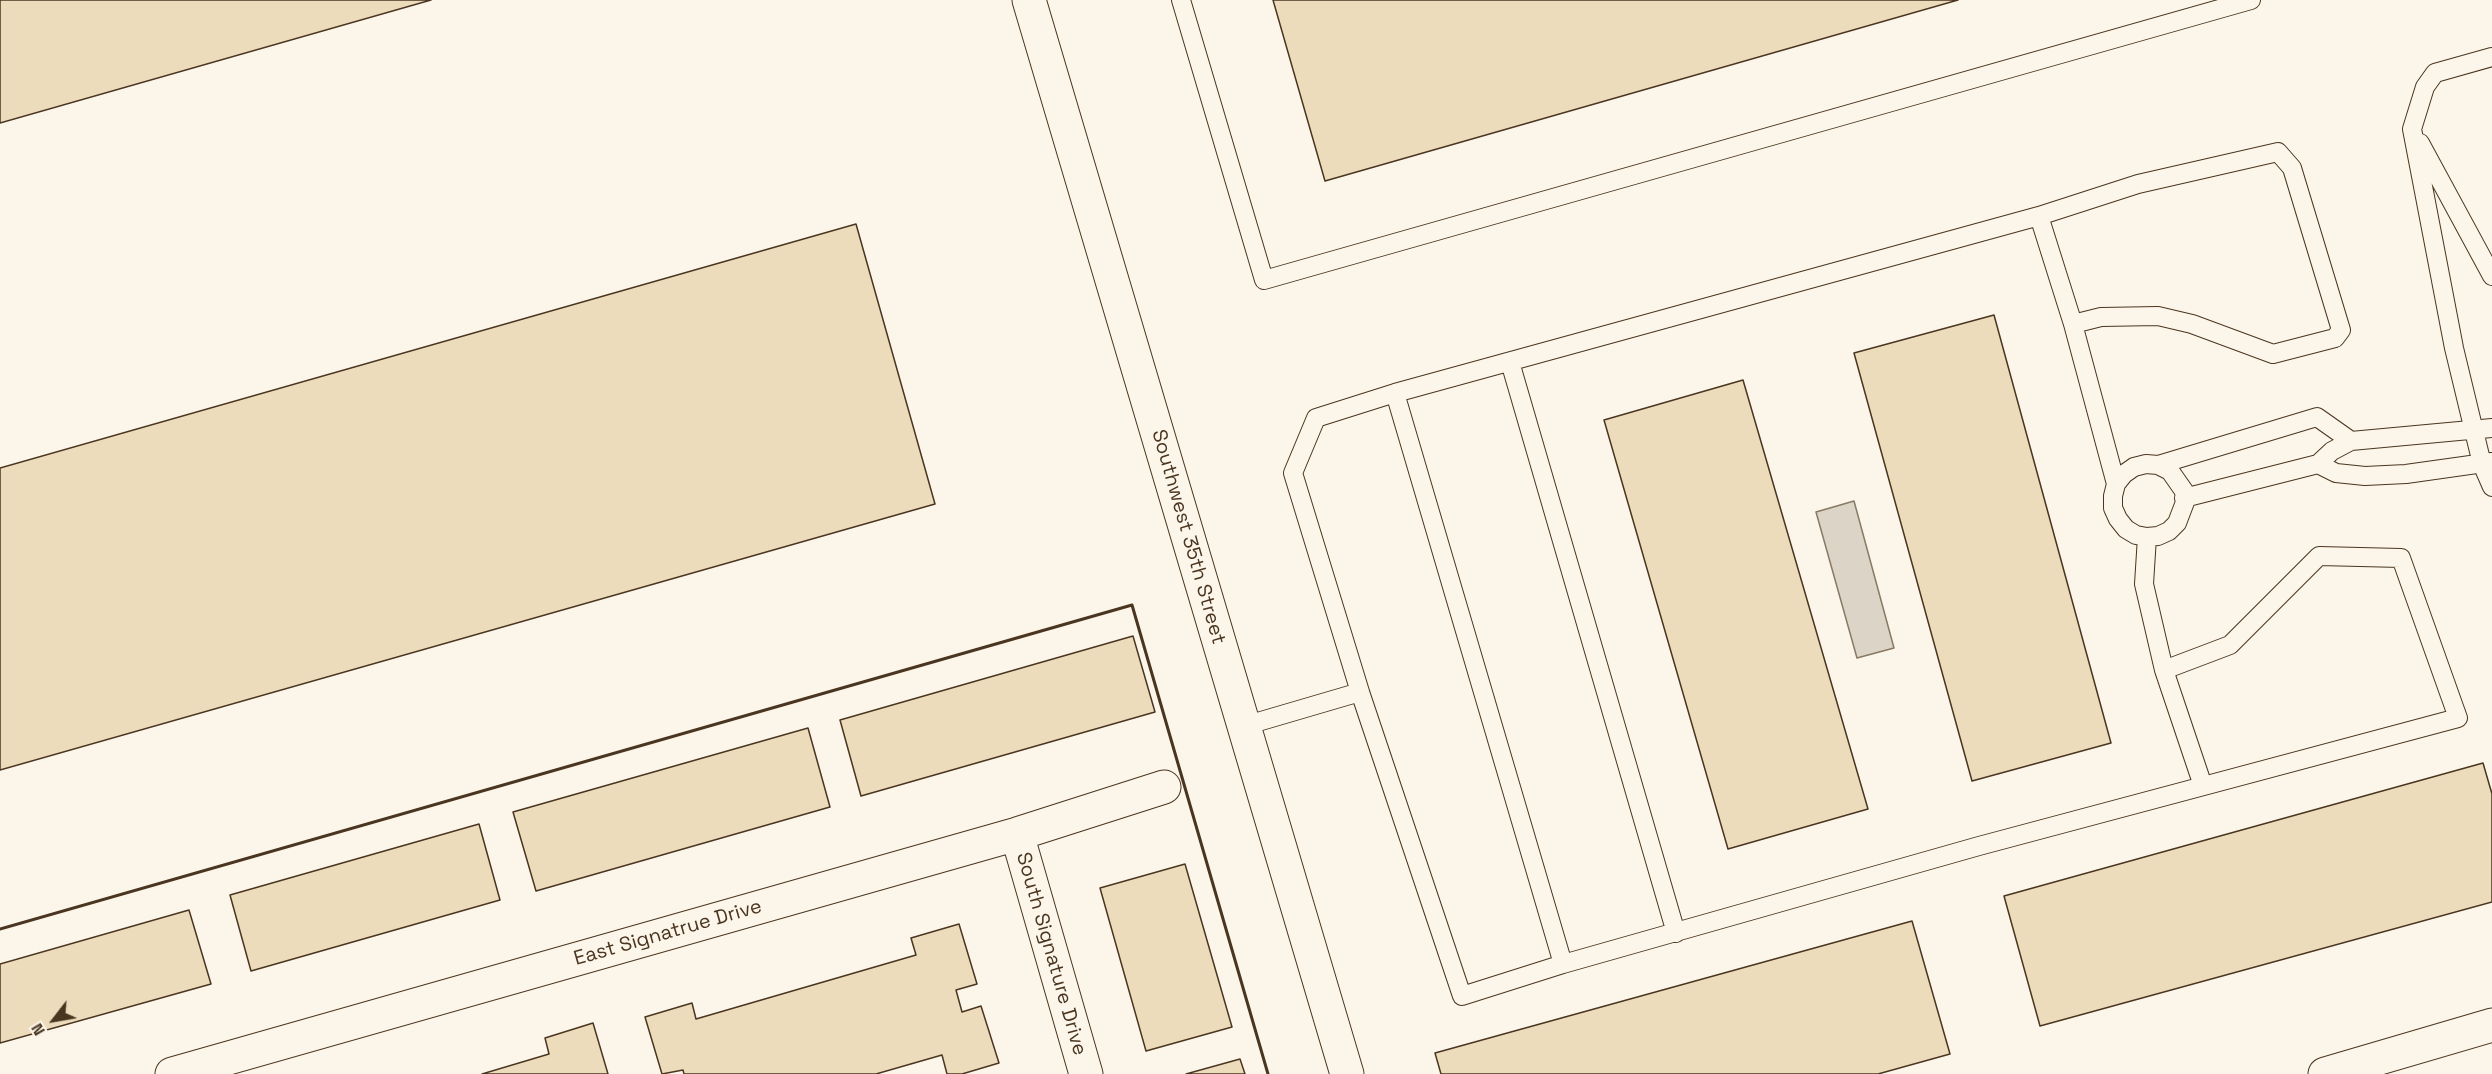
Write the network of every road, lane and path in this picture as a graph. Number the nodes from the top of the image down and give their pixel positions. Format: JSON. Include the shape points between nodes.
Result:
{"nodes":[{"id":1,"x":1029,"y":0,"type":"edge"},
{"id":2,"x":1181,"y":0,"type":"edge"},
{"id":3,"x":2251,"y":0,"type":"edge"},
{"id":4,"x":2492,"y":57,"type":"edge"},
{"id":5,"x":2412,"y":129,"type":"junction"},
{"id":6,"x":2038,"y":216,"type":"junction"},
{"id":7,"x":2492,"y":276,"type":"edge"},
{"id":8,"x":2073,"y":324,"type":"junction"},
{"id":9,"x":1510,"y":362,"type":"junction"},
{"id":10,"x":1395,"y":393,"type":"junction"},
{"id":11,"x":2483,"y":428,"type":"edge"},
{"id":12,"x":2351,"y":441,"type":"junction"},
{"id":13,"x":2487,"y":463,"type":"edge"},
{"id":14,"x":2318,"y":464,"type":"junction"},
{"id":15,"x":2158,"y":465,"type":"junction"},
{"id":16,"x":2116,"y":484,"type":"junction"},
{"id":17,"x":2492,"y":487,"type":"edge"},
{"id":18,"x":2184,"y":498,"type":"junction"},
{"id":19,"x":2147,"y":537,"type":"junction"},
{"id":20,"x":2164,"y":670,"type":"junction"},
{"id":21,"x":1360,"y":692,"type":"junction"},
{"id":22,"x":1244,"y":726,"type":"junction"},
{"id":23,"x":2203,"y":786,"type":"junction"},
{"id":24,"x":1164,"y":787,"type":"dead end"},
{"id":25,"x":1017,"y":834,"type":"junction"},
{"id":26,"x":1676,"y":933,"type":"junction"},
{"id":27,"x":1563,"y":964,"type":"junction"},
{"id":28,"x":2492,"y":1025,"type":"edge"},
{"id":29,"x":172,"y":1074,"type":"edge"},
{"id":30,"x":1086,"y":1074,"type":"edge"},
{"id":31,"x":1347,"y":1074,"type":"edge"},
{"id":32,"x":2325,"y":1074,"type":"edge"}],
"edges":[{"from":1,"to":22,"type":"street","name":"Southwest 35th Street"},
{"from":2,"to":3,"type":"lane","via":[[1264,280]]},
{"from":4,"to":5,"type":"lane","via":[[2435,73],[2425,87]]},
{"from":5,"to":7,"type":"lane"},
{"from":5,"to":11,"type":"lane","via":[[2454,348]]},
{"from":6,"to":8,"type":"lane"},
{"from":6,"to":8,"type":"lane","via":[[2138,184],[2278,152],[2292,168],[2341,330],[2335,338],[2273,354],[2192,324],[2158,316],[2101,317]]},
{"from":6,"to":9,"type":"lane"},
{"from":8,"to":16,"type":"lane"},
{"from":9,"to":10,"type":"lane"},
{"from":9,"to":26,"type":"lane"},
{"from":10,"to":21,"type":"lane","via":[[1316,418],[1293,473]]},
{"from":10,"to":27,"type":"lane"},
{"from":11,"to":12,"type":"lane"},
{"from":11,"to":13,"type":"lane"},
{"from":12,"to":14,"type":"lane"},
{"from":12,"to":15,"type":"lane","via":[[2317,417]]},
{"from":13,"to":14,"type":"lane","via":[[2365,476],[2336,473]]},
{"from":13,"to":17,"type":"lane"},
{"from":14,"to":18,"type":"lane"},
{"from":15,"to":16,"type":"lane","via":[[2134,467]]},
{"from":15,"to":18,"type":"lane","via":[[2178,480]]},
{"from":16,"to":19,"type":"lane","via":[[2113,508],[2118,519],[2126,529]]},
{"from":18,"to":19,"type":"lane","via":[[2177,523],[2169,531]]},
{"from":19,"to":20,"type":"lane","via":[[2144,584]]},
{"from":20,"to":23,"type":"lane"},
{"from":20,"to":23,"type":"lane","via":[[2230,645],[2319,556],[2401,558],[2458,718]]},
{"from":21,"to":22,"type":"lane"},
{"from":21,"to":27,"type":"lane","via":[[1462,996]]},
{"from":22,"to":31,"type":"street","name":"Southwest 35th Street"},
{"from":23,"to":26,"type":"lane"},
{"from":24,"to":25,"type":"street","name":"East Signatrue Drive"},
{"from":25,"to":29,"type":"street","name":"East Signatrue Drive"},
{"from":25,"to":30,"type":"street","name":"South Signature Drive"},
{"from":26,"to":27,"type":"lane"},
{"from":28,"to":32,"type":"street"}]}
